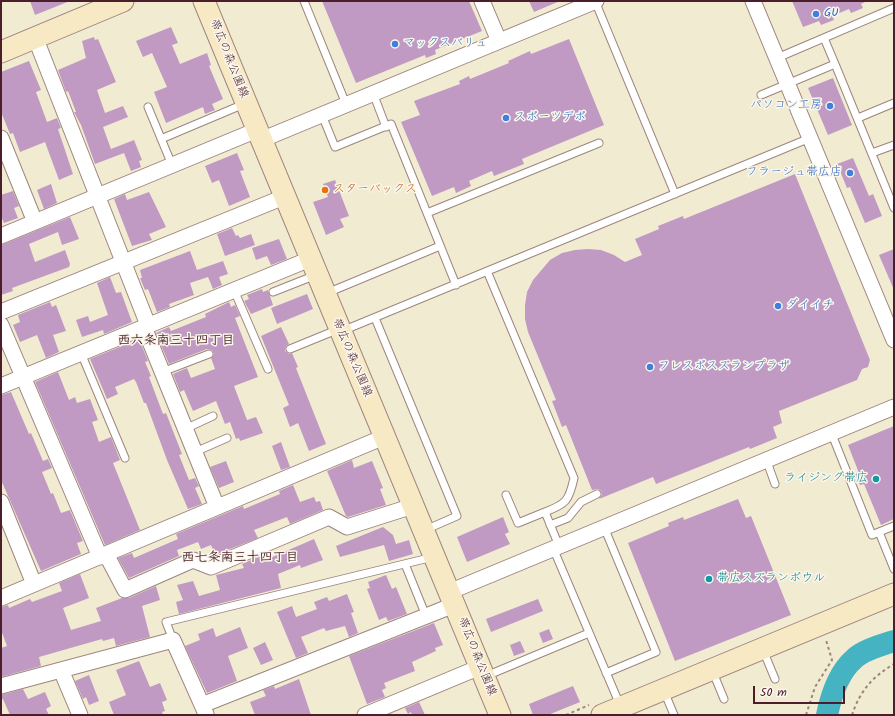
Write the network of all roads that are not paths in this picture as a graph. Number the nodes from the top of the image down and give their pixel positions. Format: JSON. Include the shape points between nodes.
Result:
{"nodes":[{"id":1,"x":123,"y":1,"type":"edge"},
{"id":2,"x":204,"y":1,"type":"edge"},
{"id":3,"x":304,"y":1,"type":"edge"},
{"id":4,"x":482,"y":1,"type":"edge"},
{"id":5,"x":596,"y":1,"type":"edge"},
{"id":6,"x":753,"y":1,"type":"edge"},
{"id":7,"x":894,"y":8,"type":"edge"},
{"id":8,"x":35,"y":37,"type":"junction"},
{"id":9,"x":824,"y":38,"type":"junction"},
{"id":10,"x":499,"y":41,"type":"junction"},
{"id":11,"x":1,"y":51,"type":"edge"},
{"id":12,"x":777,"y":58,"type":"junction"},
{"id":13,"x":835,"y":64,"type":"junction"},
{"id":14,"x":788,"y":83,"type":"junction"},
{"id":15,"x":373,"y":94,"type":"junction"},
{"id":16,"x":761,"y":95,"type":"dead end"},
{"id":17,"x":246,"y":103,"type":"junction"},
{"id":18,"x":894,"y":103,"type":"edge"},
{"id":19,"x":346,"y":104,"type":"junction"},
{"id":20,"x":148,"y":107,"type":"dead end"},
{"id":21,"x":322,"y":115,"type":"junction"},
{"id":22,"x":858,"y":118,"type":"junction"},
{"id":23,"x":386,"y":127,"type":"junction"},
{"id":24,"x":259,"y":135,"type":"junction"},
{"id":25,"x":1,"y":138,"type":"edge"},
{"id":26,"x":810,"y":138,"type":"junction"},
{"id":27,"x":161,"y":139,"type":"junction"},
{"id":28,"x":600,"y":143,"type":"dead end"},
{"id":29,"x":894,"y":144,"type":"edge"},
{"id":30,"x":872,"y":153,"type":"junction"},
{"id":31,"x":172,"y":165,"type":"junction"},
{"id":32,"x":676,"y":194,"type":"junction"},
{"id":33,"x":97,"y":196,"type":"junction"},
{"id":34,"x":284,"y":197,"type":"junction"},
{"id":35,"x":894,"y":208,"type":"edge"},
{"id":36,"x":427,"y":213,"type":"junction"},
{"id":37,"x":35,"y":222,"type":"junction"},
{"id":38,"x":1,"y":236,"type":"edge"},
{"id":39,"x":440,"y":246,"type":"junction"},
{"id":40,"x":124,"y":262,"type":"junction"},
{"id":41,"x":314,"y":267,"type":"junction"},
{"id":42,"x":487,"y":271,"type":"junction"},
{"id":43,"x":456,"y":285,"type":"junction"},
{"id":44,"x":234,"y":290,"type":"junction"},
{"id":45,"x":273,"y":292,"type":"dead end"},
{"id":46,"x":325,"y":294,"type":"junction"},
{"id":47,"x":1,"y":312,"type":"edge"},
{"id":48,"x":375,"y":318,"type":"junction"},
{"id":49,"x":1,"y":325,"type":"edge"},
{"id":50,"x":146,"y":326,"type":"junction"},
{"id":51,"x":340,"y":330,"type":"junction"},
{"id":52,"x":893,"y":333,"type":"edge"},
{"id":53,"x":290,"y":349,"type":"dead end"},
{"id":54,"x":81,"y":353,"type":"junction"},
{"id":55,"x":209,"y":354,"type":"dead end"},
{"id":56,"x":268,"y":370,"type":"dead end"},
{"id":57,"x":162,"y":372,"type":"junction"},
{"id":58,"x":23,"y":376,"type":"junction"},
{"id":59,"x":1,"y":386,"type":"edge"},
{"id":60,"x":894,"y":407,"type":"edge"},
{"id":61,"x":213,"y":416,"type":"dead end"},
{"id":62,"x":185,"y":429,"type":"junction"},
{"id":63,"x":830,"y":432,"type":"junction"},
{"id":64,"x":384,"y":437,"type":"junction"},
{"id":65,"x":227,"y":438,"type":"dead end"},
{"id":66,"x":195,"y":452,"type":"junction"},
{"id":67,"x":125,"y":458,"type":"dead end"},
{"id":68,"x":766,"y":459,"type":"junction"},
{"id":69,"x":775,"y":484,"type":"dead end"},
{"id":70,"x":597,"y":494,"type":"dead end"},
{"id":71,"x":506,"y":495,"type":"dead end"},
{"id":72,"x":1,"y":502,"type":"edge"},
{"id":73,"x":413,"y":506,"type":"junction"},
{"id":74,"x":217,"y":507,"type":"junction"},
{"id":75,"x":545,"y":512,"type":"junction"},
{"id":76,"x":550,"y":524,"type":"junction"},
{"id":77,"x":894,"y":526,"type":"edge"},
{"id":78,"x":604,"y":527,"type":"junction"},
{"id":79,"x":423,"y":531,"type":"junction"},
{"id":80,"x":878,"y":532,"type":"junction"},
{"id":81,"x":556,"y":547,"type":"junction"},
{"id":82,"x":103,"y":555,"type":"junction"},
{"id":83,"x":434,"y":557,"type":"junction"},
{"id":84,"x":405,"y":564,"type":"junction"},
{"id":85,"x":894,"y":569,"type":"edge"},
{"id":86,"x":34,"y":584,"type":"junction"},
{"id":87,"x":894,"y":594,"type":"edge"},
{"id":88,"x":1,"y":598,"type":"edge"},
{"id":89,"x":452,"y":598,"type":"junction"},
{"id":90,"x":426,"y":616,"type":"junction"},
{"id":91,"x":589,"y":633,"type":"junction"},
{"id":92,"x":174,"y":640,"type":"junction"},
{"id":93,"x":763,"y":648,"type":"junction"},
{"id":94,"x":62,"y":670,"type":"junction"},
{"id":95,"x":712,"y":670,"type":"junction"},
{"id":96,"x":482,"y":672,"type":"junction"},
{"id":97,"x":606,"y":673,"type":"junction"},
{"id":98,"x":775,"y":679,"type":"dead end"},
{"id":99,"x":1,"y":686,"type":"edge"},
{"id":100,"x":663,"y":689,"type":"junction"},
{"id":101,"x":724,"y":699,"type":"dead end"},
{"id":102,"x":620,"y":707,"type":"junction"},
{"id":103,"x":204,"y":710,"type":"edge"},
{"id":104,"x":80,"y":715,"type":"edge"},
{"id":105,"x":365,"y":715,"type":"edge"},
{"id":106,"x":500,"y":715,"type":"edge"},
{"id":107,"x":602,"y":715,"type":"edge"},
{"id":108,"x":674,"y":715,"type":"edge"}],
"edges":[{"from":1,"to":8,"type":"main road"},
{"from":2,"to":17,"type":"main road","name":"帯広の森公園線"},
{"from":3,"to":19,"type":"lane"},
{"from":4,"to":10,"type":"street"},
{"from":5,"to":10,"type":"street"},
{"from":5,"to":32,"type":"lane"},
{"from":6,"to":12,"type":"street"},
{"from":7,"to":9,"type":"lane"},
{"from":8,"to":11,"type":"main road"},
{"from":8,"to":33,"type":"street"},
{"from":9,"to":12,"type":"lane"},
{"from":9,"to":13,"type":"lane"},
{"from":10,"to":15,"type":"street"},
{"from":12,"to":14,"type":"street"},
{"from":13,"to":14,"type":"lane"},
{"from":13,"to":22,"type":"lane"},
{"from":14,"to":16,"type":"lane"},
{"from":14,"to":26,"type":"street"},
{"from":15,"to":19,"type":"street"},
{"from":15,"to":23,"type":"lane"},
{"from":17,"to":24,"type":"main road","name":"帯広の森公園線"},
{"from":17,"to":27,"type":"lane"},
{"from":18,"to":22,"type":"lane"},
{"from":19,"to":21,"type":"street"},
{"from":20,"to":27,"type":"lane"},
{"from":21,"to":23,"type":"lane","via":[[335,147]]},
{"from":21,"to":24,"type":"street"},
{"from":22,"to":30,"type":"lane"},
{"from":23,"to":36,"type":"lane","via":[[391,124]]},
{"from":24,"to":31,"type":"street"},
{"from":24,"to":34,"type":"main road","name":"帯広の森公園線"},
{"from":25,"to":37,"type":"street"},
{"from":26,"to":32,"type":"lane"},
{"from":26,"to":52,"type":"street"},
{"from":27,"to":31,"type":"lane"},
{"from":28,"to":36,"type":"lane"},
{"from":29,"to":30,"type":"lane"},
{"from":30,"to":35,"type":"lane"},
{"from":31,"to":33,"type":"street"},
{"from":32,"to":42,"type":"lane"},
{"from":33,"to":37,"type":"street"},
{"from":33,"to":40,"type":"street"},
{"from":34,"to":40,"type":"street"},
{"from":34,"to":41,"type":"main road","name":"帯広の森公園線"},
{"from":36,"to":39,"type":"lane"},
{"from":37,"to":38,"type":"street"},
{"from":39,"to":43,"type":"lane"},
{"from":39,"to":46,"type":"lane"},
{"from":40,"to":47,"type":"street"},
{"from":40,"to":50,"type":"street"},
{"from":41,"to":44,"type":"street"},
{"from":41,"to":45,"type":"lane"},
{"from":41,"to":46,"type":"main road","name":"帯広の森公園線"},
{"from":42,"to":43,"type":"lane"},
{"from":42,"to":75,"type":"lane","via":[[574,478],[571,492],[562,505]]},
{"from":43,"to":48,"type":"lane"},
{"from":44,"to":50,"type":"street"},
{"from":44,"to":56,"type":"lane"},
{"from":46,"to":51,"type":"main road","name":"帯広の森公園線"},
{"from":48,"to":51,"type":"lane"},
{"from":48,"to":79,"type":"lane","via":[[457,516]]},
{"from":49,"to":58,"type":"street"},
{"from":50,"to":54,"type":"street"},
{"from":50,"to":57,"type":"street"},
{"from":51,"to":53,"type":"lane"},
{"from":51,"to":64,"type":"main road","name":"帯広の森公園線"},
{"from":54,"to":58,"type":"street"},
{"from":54,"to":67,"type":"lane"},
{"from":55,"to":57,"type":"lane"},
{"from":57,"to":62,"type":"street"},
{"from":58,"to":59,"type":"street"},
{"from":58,"to":82,"type":"street"},
{"from":60,"to":63,"type":"street"},
{"from":61,"to":62,"type":"lane"},
{"from":62,"to":66,"type":"street"},
{"from":63,"to":68,"type":"street"},
{"from":63,"to":80,"type":"lane","via":[[872,535]]},
{"from":64,"to":73,"type":"main road","name":"帯広の森公園線"},
{"from":64,"to":74,"type":"street"},
{"from":65,"to":66,"type":"lane"},
{"from":66,"to":74,"type":"street"},
{"from":68,"to":69,"type":"lane"},
{"from":68,"to":78,"type":"street"},
{"from":70,"to":76,"type":"lane","via":[[581,502],[568,518]]},
{"from":71,"to":75,"type":"lane","via":[[518,523]]},
{"from":72,"to":86,"type":"street"},
{"from":73,"to":79,"type":"main road","name":"帯広の森公園線"},
{"from":73,"to":82,"type":"street","via":[[346,527],[329,517],[211,567],[193,560],[125,590]]},
{"from":74,"to":82,"type":"street"},
{"from":75,"to":76,"type":"lane"},
{"from":76,"to":81,"type":"lane"},
{"from":77,"to":80,"type":"lane"},
{"from":78,"to":81,"type":"street"},
{"from":78,"to":97,"type":"lane","via":[[656,652]]},
{"from":79,"to":83,"type":"main road","name":"帯広の森公園線"},
{"from":80,"to":85,"type":"lane"},
{"from":81,"to":89,"type":"street"},
{"from":81,"to":91,"type":"lane"},
{"from":82,"to":86,"type":"street"},
{"from":83,"to":84,"type":"lane"},
{"from":83,"to":89,"type":"main road","name":"帯広の森公園線"},
{"from":84,"to":90,"type":"lane"},
{"from":84,"to":92,"type":"lane","via":[[166,622]]},
{"from":86,"to":88,"type":"street"},
{"from":87,"to":93,"type":"main road"},
{"from":89,"to":90,"type":"street"},
{"from":89,"to":96,"type":"main road","name":"帯広の森公園線"},
{"from":90,"to":103,"type":"street"},
{"from":91,"to":96,"type":"lane"},
{"from":91,"to":97,"type":"lane"},
{"from":92,"to":94,"type":"street"},
{"from":92,"to":103,"type":"street"},
{"from":93,"to":95,"type":"main road"},
{"from":93,"to":98,"type":"lane"},
{"from":94,"to":99,"type":"street"},
{"from":94,"to":104,"type":"street"},
{"from":95,"to":100,"type":"main road"},
{"from":95,"to":101,"type":"lane"},
{"from":96,"to":105,"type":"street"},
{"from":96,"to":106,"type":"main road","name":"帯広の森公園線"},
{"from":97,"to":102,"type":"lane"},
{"from":100,"to":102,"type":"main road"},
{"from":100,"to":108,"type":"lane"},
{"from":102,"to":107,"type":"main road"}]}
